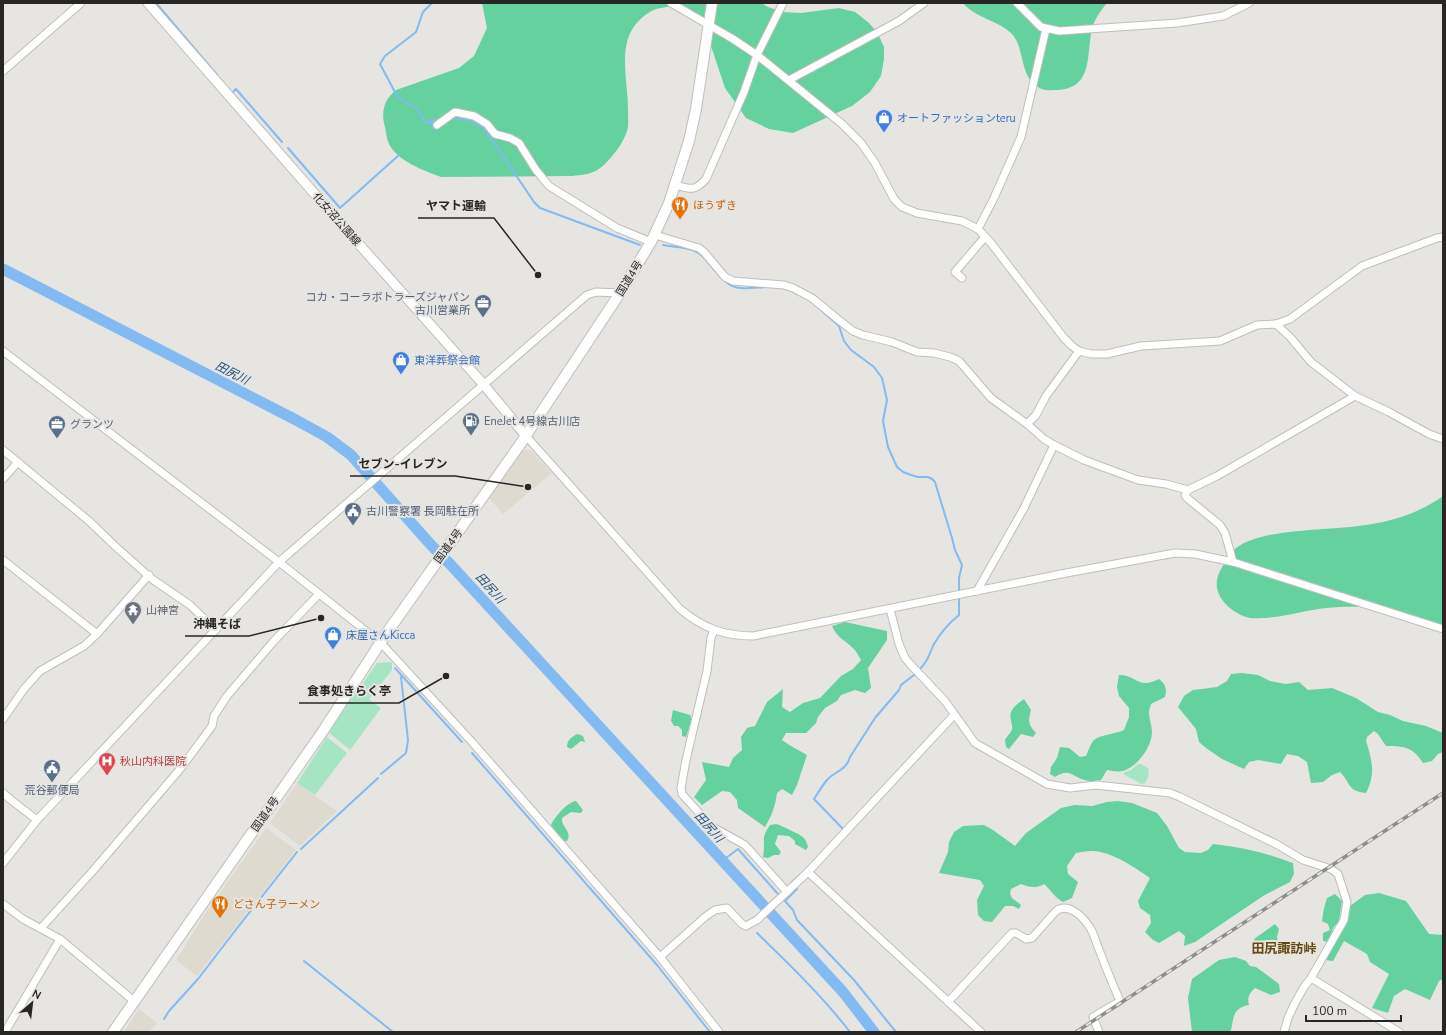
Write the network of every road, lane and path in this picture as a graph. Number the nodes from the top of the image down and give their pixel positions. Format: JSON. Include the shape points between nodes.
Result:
{"nodes":[{"id":1,"x":80,"y":3,"type":"edge"},
{"id":2,"x":148,"y":3,"type":"edge"},
{"id":3,"x":671,"y":3,"type":"edge"},
{"id":4,"x":712,"y":3,"type":"edge"},
{"id":5,"x":783,"y":3,"type":"edge"},
{"id":6,"x":924,"y":3,"type":"edge"},
{"id":7,"x":1017,"y":3,"type":"edge"},
{"id":8,"x":1249,"y":3,"type":"edge"},
{"id":9,"x":708,"y":25,"type":"junction"},
{"id":10,"x":1046,"y":29,"type":"junction"},
{"id":11,"x":757,"y":55,"type":"junction"},
{"id":12,"x":3,"y":71,"type":"edge"},
{"id":13,"x":789,"y":80,"type":"junction"},
{"id":14,"x":437,"y":125,"type":"dead end"},
{"id":15,"x":675,"y":185,"type":"junction"},
{"id":16,"x":978,"y":229,"type":"junction"},
{"id":17,"x":985,"y":237,"type":"junction"},
{"id":18,"x":1443,"y":237,"type":"edge"},
{"id":19,"x":653,"y":239,"type":"junction"},
{"id":20,"x":962,"y":278,"type":"dead end"},
{"id":21,"x":620,"y":293,"type":"junction"},
{"id":22,"x":1276,"y":324,"type":"junction"},
{"id":23,"x":3,"y":350,"type":"edge"},
{"id":24,"x":1079,"y":351,"type":"junction"},
{"id":25,"x":484,"y":385,"type":"junction"},
{"id":26,"x":1355,"y":396,"type":"junction"},
{"id":27,"x":1027,"y":424,"type":"junction"},
{"id":28,"x":526,"y":436,"type":"junction"},
{"id":29,"x":1443,"y":439,"type":"edge"},
{"id":30,"x":1054,"y":445,"type":"junction"},
{"id":31,"x":3,"y":450,"type":"edge"},
{"id":32,"x":18,"y":462,"type":"junction"},
{"id":33,"x":3,"y":479,"type":"edge"},
{"id":34,"x":1188,"y":490,"type":"junction"},
{"id":35,"x":3,"y":560,"type":"edge"},
{"id":36,"x":279,"y":562,"type":"junction"},
{"id":37,"x":1233,"y":562,"type":"junction"},
{"id":38,"x":149,"y":575,"type":"junction"},
{"id":39,"x":977,"y":591,"type":"junction"},
{"id":40,"x":319,"y":594,"type":"junction"},
{"id":41,"x":890,"y":609,"type":"junction"},
{"id":42,"x":1443,"y":629,"type":"edge"},
{"id":43,"x":215,"y":630,"type":"junction"},
{"id":44,"x":714,"y":630,"type":"junction"},
{"id":45,"x":97,"y":634,"type":"junction"},
{"id":46,"x":381,"y":643,"type":"junction"},
{"id":47,"x":954,"y":714,"type":"junction"},
{"id":48,"x":3,"y":719,"type":"edge"},
{"id":49,"x":3,"y":792,"type":"edge"},
{"id":50,"x":37,"y":820,"type":"junction"},
{"id":51,"x":3,"y":863,"type":"edge"},
{"id":52,"x":808,"y":872,"type":"junction"},
{"id":53,"x":787,"y":892,"type":"junction"},
{"id":54,"x":3,"y":904,"type":"edge"},
{"id":55,"x":41,"y":928,"type":"junction"},
{"id":56,"x":60,"y":939,"type":"junction"},
{"id":57,"x":660,"y":957,"type":"junction"},
{"id":58,"x":1312,"y":978,"type":"junction"},
{"id":59,"x":134,"y":1001,"type":"junction"},
{"id":60,"x":948,"y":1002,"type":"junction"},
{"id":61,"x":5,"y":1032,"type":"edge"},
{"id":62,"x":113,"y":1032,"type":"edge"},
{"id":63,"x":719,"y":1032,"type":"edge"},
{"id":64,"x":981,"y":1032,"type":"edge"},
{"id":65,"x":1099,"y":1032,"type":"edge"},
{"id":66,"x":1284,"y":1032,"type":"edge"},
{"id":67,"x":1399,"y":1032,"type":"edge"}],
"edges":[{"from":1,"to":12,"type":"street"},
{"from":2,"to":25,"type":"main road","name":"化女沼公園線"},
{"from":3,"to":9,"type":"street"},
{"from":4,"to":9,"type":"highway","name":"国道4号"},
{"from":5,"to":11,"type":"street"},
{"from":6,"to":13,"type":"street","via":[[899,21]]},
{"from":7,"to":10,"type":"street","via":[[1037,24]]},
{"from":8,"to":10,"type":"street","via":[[1223,16],[1177,23],[1059,31]]},
{"from":9,"to":11,"type":"street"},
{"from":9,"to":15,"type":"highway","name":"国道4号","via":[[696,109]]},
{"from":10,"to":16,"type":"street","via":[[1021,137]]},
{"from":11,"to":13,"type":"street"},
{"from":11,"to":15,"type":"street","via":[[741,100],[706,179],[692,189]]},
{"from":13,"to":16,"type":"street","via":[[861,143],[894,199],[902,207],[917,213],[962,221]]},
{"from":14,"to":19,"type":"street","via":[[454,112],[474,116],[488,124],[495,134],[519,143],[549,186],[617,228]]},
{"from":15,"to":19,"type":"highway","name":"国道4号"},
{"from":16,"to":17,"type":"street"},
{"from":17,"to":20,"type":"street","via":[[955,272]]},
{"from":17,"to":24,"type":"street","via":[[1064,338]]},
{"from":18,"to":22,"type":"street","via":[[1362,266],[1290,319]]},
{"from":19,"to":21,"type":"highway","name":"国道4号"},
{"from":19,"to":27,"type":"street","via":[[699,248],[726,277],[733,281],[793,288],[812,298],[853,331],[863,335],[892,342],[916,352],[954,358],[991,398]]},
{"from":21,"to":25,"type":"street","via":[[596,292],[588,295]]},
{"from":21,"to":28,"type":"highway","name":"国道4号"},
{"from":22,"to":24,"type":"street","via":[[1257,325],[1220,341],[1142,346],[1107,354]]},
{"from":22,"to":26,"type":"street","via":[[1311,362]]},
{"from":23,"to":36,"type":"street"},
{"from":24,"to":27,"type":"street","via":[[1046,396],[1036,415]]},
{"from":25,"to":28,"type":"main road","name":"化女沼公園線"},
{"from":25,"to":36,"type":"street"},
{"from":26,"to":29,"type":"street"},
{"from":26,"to":34,"type":"street","via":[[1217,476]]},
{"from":27,"to":30,"type":"street"},
{"from":28,"to":44,"type":"street","via":[[680,609],[702,625]]},
{"from":28,"to":46,"type":"highway","name":"国道4号"},
{"from":30,"to":34,"type":"street","via":[[1084,460],[1138,480]]},
{"from":30,"to":39,"type":"street","via":[[1024,508]]},
{"from":31,"to":32,"type":"street"},
{"from":32,"to":33,"type":"street"},
{"from":32,"to":38,"type":"street"},
{"from":34,"to":37,"type":"street","via":[[1186,498],[1220,525],[1225,533]]},
{"from":35,"to":45,"type":"street"},
{"from":36,"to":40,"type":"street"},
{"from":36,"to":43,"type":"street"},
{"from":37,"to":39,"type":"street","via":[[1175,553]]},
{"from":37,"to":42,"type":"street"},
{"from":38,"to":43,"type":"street","via":[[190,605]]},
{"from":38,"to":45,"type":"street"},
{"from":39,"to":41,"type":"street"},
{"from":40,"to":46,"type":"street"},
{"from":40,"to":55,"type":"street","via":[[273,642],[227,696],[214,716],[212,726],[181,768]]},
{"from":41,"to":44,"type":"street","via":[[753,636],[738,636]]},
{"from":41,"to":47,"type":"street","via":[[905,658]]},
{"from":43,"to":50,"type":"street"},
{"from":44,"to":53,"type":"street","via":[[686,760],[682,794],[712,826],[745,845]]},
{"from":45,"to":48,"type":"street","via":[[84,646],[40,671]]},
{"from":46,"to":57,"type":"street","via":[[472,742]]},
{"from":46,"to":59,"type":"highway","name":"国道4号"},
{"from":47,"to":52,"type":"street"},
{"from":47,"to":58,"type":"street","via":[[975,743],[1047,784],[1070,788],[1096,785],[1170,793],[1258,835],[1303,860],[1331,869],[1338,874],[1347,902],[1344,920]]},
{"from":49,"to":50,"type":"street"},
{"from":50,"to":51,"type":"street"},
{"from":52,"to":53,"type":"street"},
{"from":52,"to":60,"type":"street"},
{"from":53,"to":57,"type":"street","via":[[757,920],[746,926],[727,908],[716,910]]},
{"from":54,"to":55,"type":"street","via":[[23,919]]},
{"from":55,"to":56,"type":"street"},
{"from":56,"to":59,"type":"street"},
{"from":56,"to":61,"type":"street"},
{"from":57,"to":63,"type":"street"},
{"from":58,"to":66,"type":"street","via":[[1304,986],[1295,1003]]},
{"from":58,"to":67,"type":"street"},
{"from":59,"to":62,"type":"highway","name":"国道4号"},
{"from":60,"to":64,"type":"street"},
{"from":60,"to":65,"type":"street","via":[[1012,933],[1026,939],[1032,938],[1059,908],[1071,909],[1078,913],[1089,927],[1120,1001],[1094,1017]]}]}
